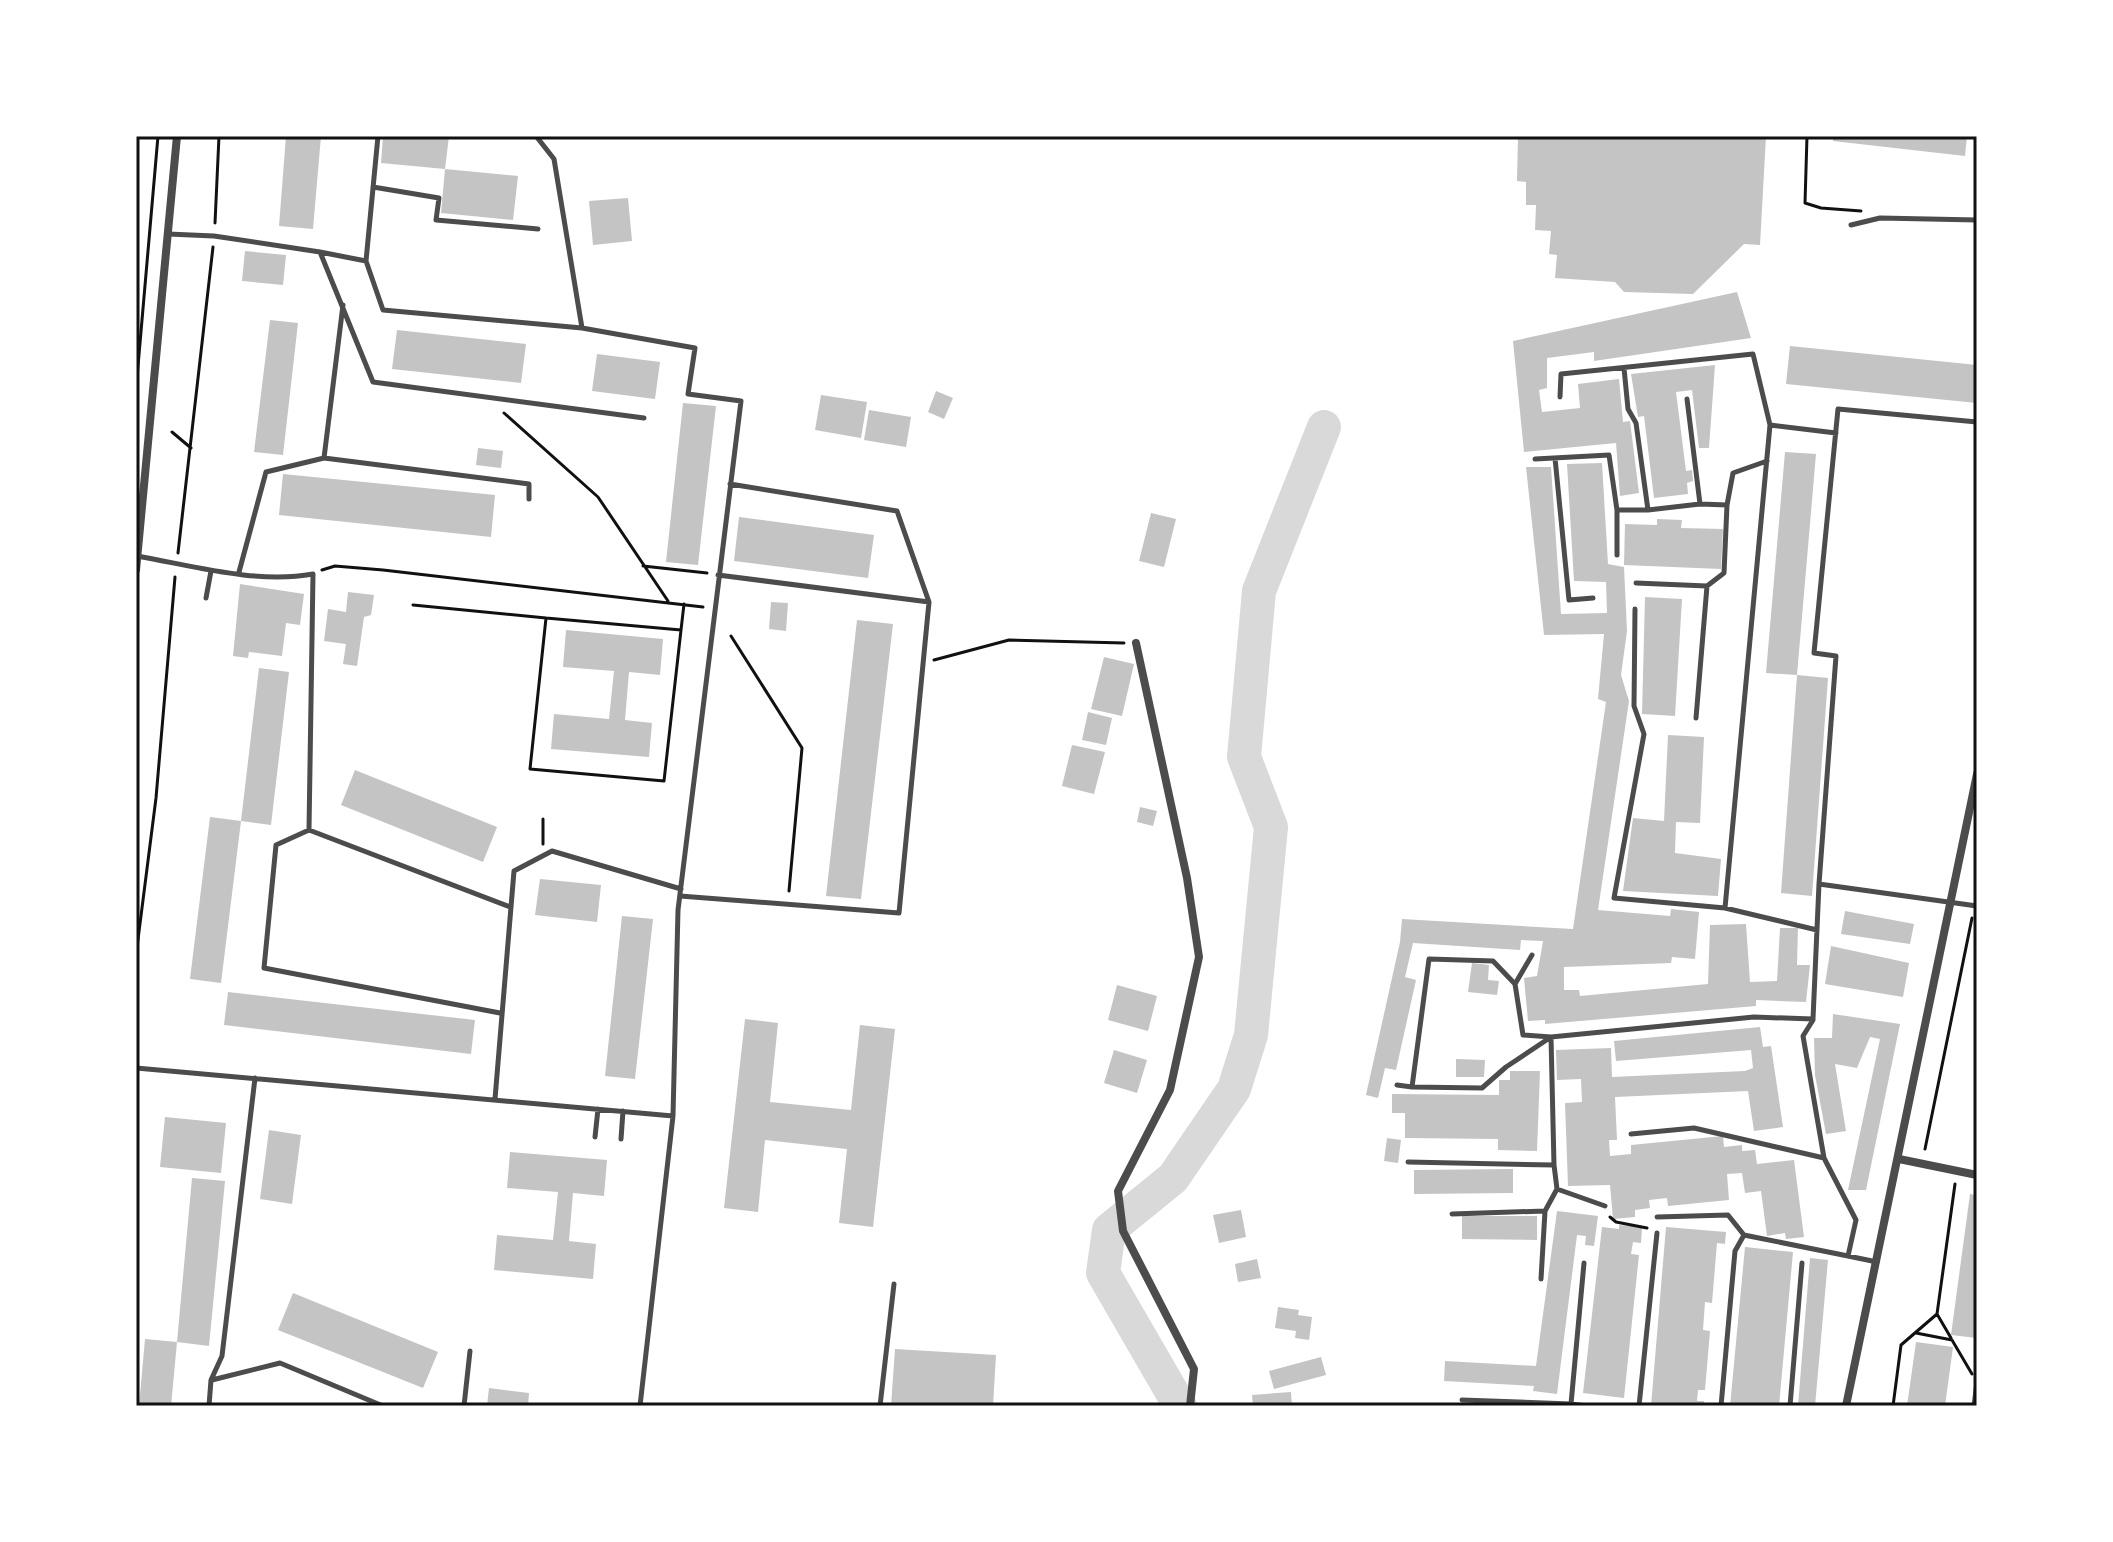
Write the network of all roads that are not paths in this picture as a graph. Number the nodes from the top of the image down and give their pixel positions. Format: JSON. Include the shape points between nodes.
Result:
{"nodes":[{"id":1,"x":177,"y":136,"type":"edge"},
{"id":2,"x":378,"y":136,"type":"edge"},
{"id":3,"x":536,"y":136,"type":"edge"},
{"id":4,"x":373,"y":187,"type":"junction"},
{"id":5,"x":1977,"y":220,"type":"edge"},
{"id":6,"x":1851,"y":225,"type":"dead end"},
{"id":7,"x":538,"y":229,"type":"dead end"},
{"id":8,"x":167,"y":234,"type":"junction"},
{"id":9,"x":320,"y":252,"type":"junction"},
{"id":10,"x":366,"y":261,"type":"junction"},
{"id":11,"x":344,"y":303,"type":"junction"},
{"id":12,"x":582,"y":328,"type":"junction"},
{"id":13,"x":1624,"y":368,"type":"junction"},
{"id":14,"x":1560,"y":397,"type":"dead end"},
{"id":15,"x":1687,"y":399,"type":"dead end"},
{"id":16,"x":644,"y":418,"type":"dead end"},
{"id":17,"x":1977,"y":422,"type":"edge"},
{"id":18,"x":1770,"y":425,"type":"junction"},
{"id":19,"x":1836,"y":433,"type":"junction"},
{"id":20,"x":324,"y":458,"type":"junction"},
{"id":21,"x":1555,"y":458,"type":"junction"},
{"id":22,"x":1535,"y":459,"type":"dead end"},
{"id":23,"x":1767,"y":461,"type":"junction"},
{"id":24,"x":730,"y":484,"type":"junction"},
{"id":25,"x":529,"y":499,"type":"dead end"},
{"id":26,"x":1700,"y":504,"type":"junction"},
{"id":27,"x":1727,"y":505,"type":"junction"},
{"id":28,"x":1617,"y":510,"type":"junction"},
{"id":29,"x":1648,"y":510,"type":"junction"},
{"id":30,"x":1617,"y":555,"type":"dead end"},
{"id":31,"x":137,"y":556,"type":"edge"},
{"id":32,"x":136,"y":570,"type":"edge"},
{"id":33,"x":211,"y":571,"type":"junction"},
{"id":34,"x":239,"y":572,"type":"junction"},
{"id":35,"x":718,"y":575,"type":"junction"},
{"id":36,"x":1636,"y":583,"type":"dead end"},
{"id":37,"x":1707,"y":586,"type":"junction"},
{"id":38,"x":206,"y":598,"type":"dead end"},
{"id":39,"x":1593,"y":598,"type":"dead end"},
{"id":40,"x":929,"y":602,"type":"junction"},
{"id":41,"x":1635,"y":609,"type":"dead end"},
{"id":42,"x":1136,"y":643,"type":"road end"},
{"id":43,"x":1696,"y":718,"type":"dead end"},
{"id":44,"x":1977,"y":774,"type":"edge"},
{"id":45,"x":309,"y":830,"type":"junction"},
{"id":46,"x":1819,"y":884,"type":"junction"},
{"id":47,"x":680,"y":893,"type":"junction"},
{"id":48,"x":1948,"y":902,"type":"junction"},
{"id":49,"x":1977,"y":906,"type":"edge"},
{"id":50,"x":510,"y":907,"type":"junction"},
{"id":51,"x":1725,"y":908,"type":"junction"},
{"id":52,"x":1817,"y":930,"type":"junction"},
{"id":53,"x":1532,"y":955,"type":"dead end"},
{"id":54,"x":1515,"y":984,"type":"junction"},
{"id":55,"x":500,"y":1013,"type":"junction"},
{"id":56,"x":1813,"y":1019,"type":"junction"},
{"id":57,"x":1551,"y":1037,"type":"junction"},
{"id":58,"x":136,"y":1068,"type":"edge"},
{"id":59,"x":255,"y":1078,"type":"junction"},
{"id":60,"x":1397,"y":1085,"type":"dead end"},
{"id":61,"x":1412,"y":1087,"type":"junction"},
{"id":62,"x":495,"y":1099,"type":"junction"},
{"id":63,"x":598,"y":1109,"type":"junction"},
{"id":64,"x":623,"y":1111,"type":"junction"},
{"id":65,"x":673,"y":1116,"type":"junction"},
{"id":66,"x":1631,"y":1134,"type":"dead end"},
{"id":67,"x":595,"y":1137,"type":"dead end"},
{"id":68,"x":621,"y":1139,"type":"dead end"},
{"id":69,"x":1824,"y":1158,"type":"junction"},
{"id":70,"x":1899,"y":1159,"type":"junction"},
{"id":71,"x":1408,"y":1162,"type":"dead end"},
{"id":72,"x":1554,"y":1165,"type":"junction"},
{"id":73,"x":1977,"y":1175,"type":"edge"},
{"id":74,"x":1557,"y":1189,"type":"junction"},
{"id":75,"x":1605,"y":1206,"type":"road end"},
{"id":76,"x":1545,"y":1211,"type":"junction"},
{"id":77,"x":1452,"y":1214,"type":"dead end"},
{"id":78,"x":1657,"y":1217,"type":"dead end"},
{"id":79,"x":1657,"y":1233,"type":"road end"},
{"id":80,"x":1744,"y":1235,"type":"junction"},
{"id":81,"x":1848,"y":1256,"type":"junction"},
{"id":82,"x":1877,"y":1262,"type":"junction"},
{"id":83,"x":1584,"y":1263,"type":"dead end"},
{"id":84,"x":1802,"y":1263,"type":"dead end"},
{"id":85,"x":1541,"y":1279,"type":"dead end"},
{"id":86,"x":894,"y":1284,"type":"dead end"},
{"id":87,"x":470,"y":1351,"type":"dead end"},
{"id":88,"x":211,"y":1380,"type":"junction"},
{"id":89,"x":1977,"y":1382,"type":"edge"},
{"id":90,"x":1462,"y":1400,"type":"dead end"},
{"id":91,"x":1571,"y":1404,"type":"junction"},
{"id":92,"x":209,"y":1406,"type":"edge"},
{"id":93,"x":383,"y":1406,"type":"edge"},
{"id":94,"x":464,"y":1406,"type":"edge"},
{"id":95,"x":640,"y":1406,"type":"edge"},
{"id":96,"x":880,"y":1406,"type":"edge"},
{"id":97,"x":1190,"y":1406,"type":"edge"},
{"id":98,"x":1587,"y":1406,"type":"edge"},
{"id":99,"x":1639,"y":1406,"type":"edge"},
{"id":100,"x":1721,"y":1406,"type":"edge"},
{"id":101,"x":1790,"y":1406,"type":"edge"},
{"id":102,"x":1846,"y":1406,"type":"edge"},
{"id":103,"x":1974,"y":1406,"type":"edge"}],
"edges":[{"from":1,"to":8,"type":"street"},
{"from":2,"to":4,"type":"lane"},
{"from":3,"to":12,"type":"lane","via":[[554,159]]},
{"from":4,"to":7,"type":"lane","via":[[439,198],[436,220]]},
{"from":4,"to":10,"type":"lane"},
{"from":5,"to":6,"type":"lane","via":[[1880,218]]},
{"from":8,"to":9,"type":"lane"},
{"from":8,"to":31,"type":"street"},
{"from":9,"to":10,"type":"lane"},
{"from":9,"to":11,"type":"lane"},
{"from":10,"to":12,"type":"lane","via":[[383,310]]},
{"from":11,"to":16,"type":"lane","via":[[373,382]]},
{"from":11,"to":20,"type":"lane"},
{"from":12,"to":24,"type":"lane","via":[[695,348],[688,394],[741,401]]},
{"from":13,"to":14,"type":"lane","via":[[1561,374]]},
{"from":13,"to":18,"type":"lane","via":[[1753,354]]},
{"from":13,"to":29,"type":"lane"},
{"from":15,"to":26,"type":"lane"},
{"from":17,"to":19,"type":"lane","via":[[1838,409]]},
{"from":18,"to":19,"type":"lane"},
{"from":18,"to":23,"type":"lane"},
{"from":19,"to":46,"type":"lane","via":[[1814,653],[1836,656]]},
{"from":20,"to":25,"type":"lane","via":[[529,484]]},
{"from":20,"to":34,"type":"lane","via":[[266,472]]},
{"from":21,"to":22,"type":"lane"},
{"from":21,"to":28,"type":"lane","via":[[1609,455]]},
{"from":21,"to":39,"type":"lane","via":[[1569,600]]},
{"from":23,"to":27,"type":"lane","via":[[1733,473]]},
{"from":23,"to":51,"type":"lane"},
{"from":24,"to":35,"type":"lane"},
{"from":24,"to":40,"type":"lane","via":[[897,511]]},
{"from":26,"to":27,"type":"lane"},
{"from":26,"to":29,"type":"lane"},
{"from":27,"to":37,"type":"lane","via":[[1724,573]]},
{"from":28,"to":29,"type":"lane"},
{"from":28,"to":30,"type":"lane"},
{"from":31,"to":32,"type":"street"},
{"from":31,"to":33,"type":"lane"},
{"from":33,"to":34,"type":"lane"},
{"from":33,"to":38,"type":"lane"},
{"from":34,"to":45,"type":"lane","via":[[286,578],[313,574]]},
{"from":35,"to":40,"type":"lane"},
{"from":35,"to":47,"type":"lane"},
{"from":36,"to":37,"type":"lane"},
{"from":37,"to":43,"type":"lane"},
{"from":40,"to":47,"type":"lane","via":[[899,913]]},
{"from":41,"to":51,"type":"lane","via":[[1634,706],[1644,734],[1614,898]]},
{"from":42,"to":97,"type":"street","via":[[1199,957],[1170,1090],[1118,1191],[1123,1231],[1194,1369]]},
{"from":44,"to":48,"type":"street"},
{"from":45,"to":50,"type":"lane"},
{"from":45,"to":55,"type":"lane","via":[[276,845],[264,968]]},
{"from":46,"to":48,"type":"lane"},
{"from":46,"to":52,"type":"lane"},
{"from":47,"to":50,"type":"lane","via":[[552,851],[514,871]]},
{"from":47,"to":65,"type":"lane"},
{"from":48,"to":49,"type":"lane"},
{"from":48,"to":70,"type":"street"},
{"from":50,"to":55,"type":"lane"},
{"from":51,"to":52,"type":"lane"},
{"from":52,"to":56,"type":"lane"},
{"from":53,"to":54,"type":"lane"},
{"from":54,"to":57,"type":"lane","via":[[1523,1035]]},
{"from":54,"to":61,"type":"lane","via":[[1493,961],[1429,959]]},
{"from":55,"to":62,"type":"lane"},
{"from":56,"to":57,"type":"lane","via":[[1754,1017]]},
{"from":56,"to":69,"type":"lane","via":[[1803,1036]]},
{"from":57,"to":61,"type":"lane","via":[[1482,1088]]},
{"from":57,"to":72,"type":"lane"},
{"from":58,"to":59,"type":"lane"},
{"from":59,"to":62,"type":"lane"},
{"from":59,"to":88,"type":"lane","via":[[222,1356]]},
{"from":60,"to":61,"type":"lane"},
{"from":62,"to":63,"type":"lane"},
{"from":63,"to":64,"type":"lane"},
{"from":63,"to":67,"type":"lane"},
{"from":64,"to":65,"type":"lane"},
{"from":64,"to":68,"type":"lane"},
{"from":65,"to":95,"type":"lane"},
{"from":66,"to":69,"type":"lane","via":[[1694,1128]]},
{"from":69,"to":81,"type":"lane","via":[[1856,1220]]},
{"from":70,"to":73,"type":"street"},
{"from":70,"to":82,"type":"street"},
{"from":71,"to":72,"type":"lane"},
{"from":72,"to":74,"type":"lane"},
{"from":74,"to":75,"type":"lane"},
{"from":74,"to":76,"type":"lane"},
{"from":76,"to":77,"type":"lane"},
{"from":76,"to":85,"type":"lane"},
{"from":78,"to":80,"type":"lane","via":[[1728,1215]]},
{"from":79,"to":99,"type":"lane"},
{"from":80,"to":81,"type":"lane"},
{"from":80,"to":100,"type":"lane","via":[[1735,1251]]},
{"from":81,"to":82,"type":"lane"},
{"from":82,"to":102,"type":"street"},
{"from":83,"to":91,"type":"lane"},
{"from":84,"to":101,"type":"lane"},
{"from":86,"to":96,"type":"lane"},
{"from":87,"to":94,"type":"lane"},
{"from":88,"to":92,"type":"lane"},
{"from":88,"to":93,"type":"lane","via":[[280,1363]]},
{"from":89,"to":103,"type":"lane"},
{"from":90,"to":91,"type":"lane"},
{"from":91,"to":98,"type":"lane"}]}
